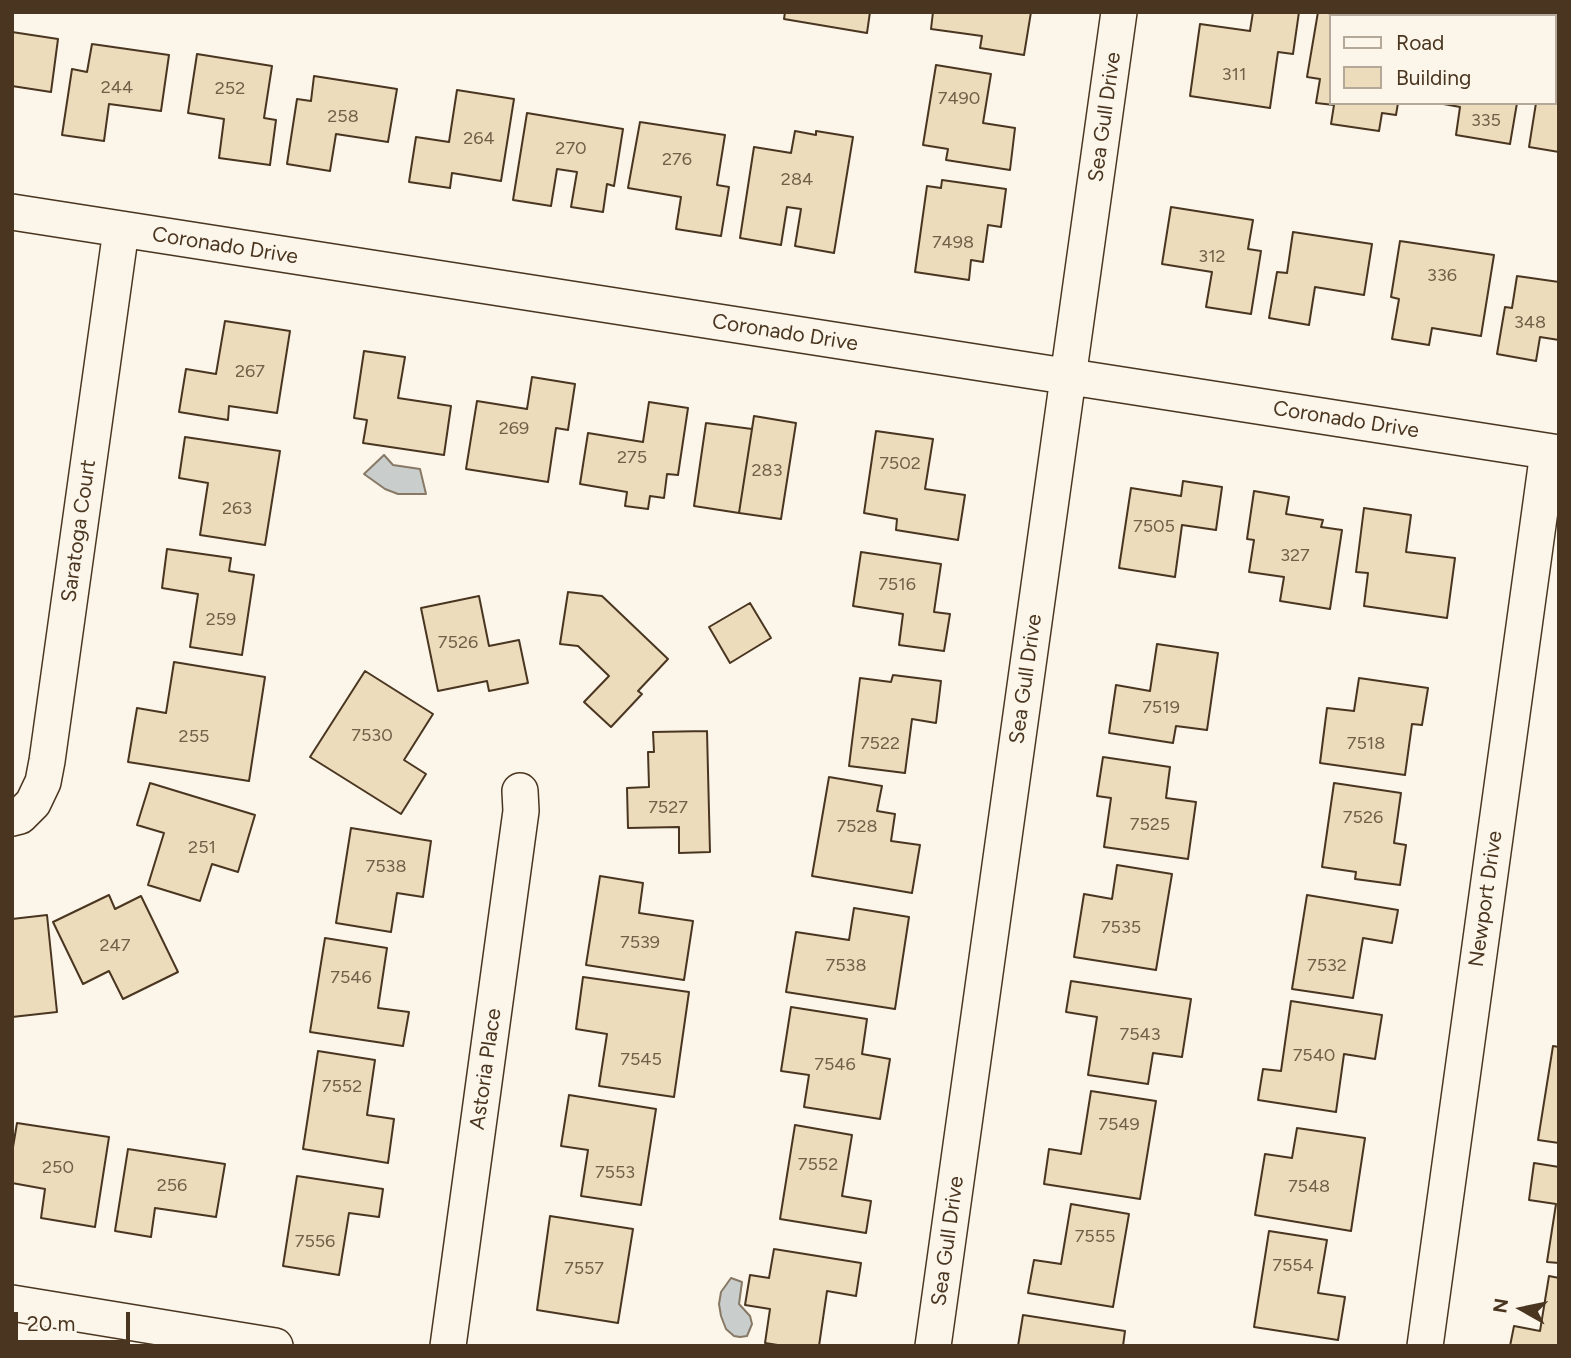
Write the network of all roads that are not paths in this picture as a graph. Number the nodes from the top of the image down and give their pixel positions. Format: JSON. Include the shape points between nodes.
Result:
{"nodes":[{"id":1,"x":1119,"y":12,"type":"edge"},
{"id":2,"x":12,"y":212,"type":"edge"},
{"id":3,"x":121,"y":230,"type":"junction"},
{"id":4,"x":1068,"y":377,"type":"junction"},
{"id":5,"x":1553,"y":452,"type":"edge"},
{"id":6,"x":520,"y":791,"type":"dead end"},
{"id":7,"x":12,"y":818,"type":"edge"},
{"id":8,"x":12,"y":1303,"type":"edge"},
{"id":9,"x":275,"y":1346,"type":"edge"},
{"id":10,"x":448,"y":1346,"type":"edge"},
{"id":11,"x":933,"y":1346,"type":"edge"},
{"id":12,"x":1425,"y":1346,"type":"edge"}],
"edges":[{"from":1,"to":4,"type":"street","name":"Sea Gull Drive"},
{"from":2,"to":3,"type":"street","name":"Coronado Drive"},
{"from":3,"to":4,"type":"street","name":"Coronado Drive"},
{"from":3,"to":7,"type":"street","name":"Saratoga Court","via":[[47,761],[33,803]]},
{"from":4,"to":5,"type":"street","name":"Coronado Drive"},
{"from":4,"to":11,"type":"street","name":"Sea Gull Drive"},
{"from":5,"to":12,"type":"street","name":"Newport Drive"},
{"from":6,"to":10,"type":"street","name":"Astoria Place","via":[[521,811]]},
{"from":8,"to":9,"type":"street"}]}
